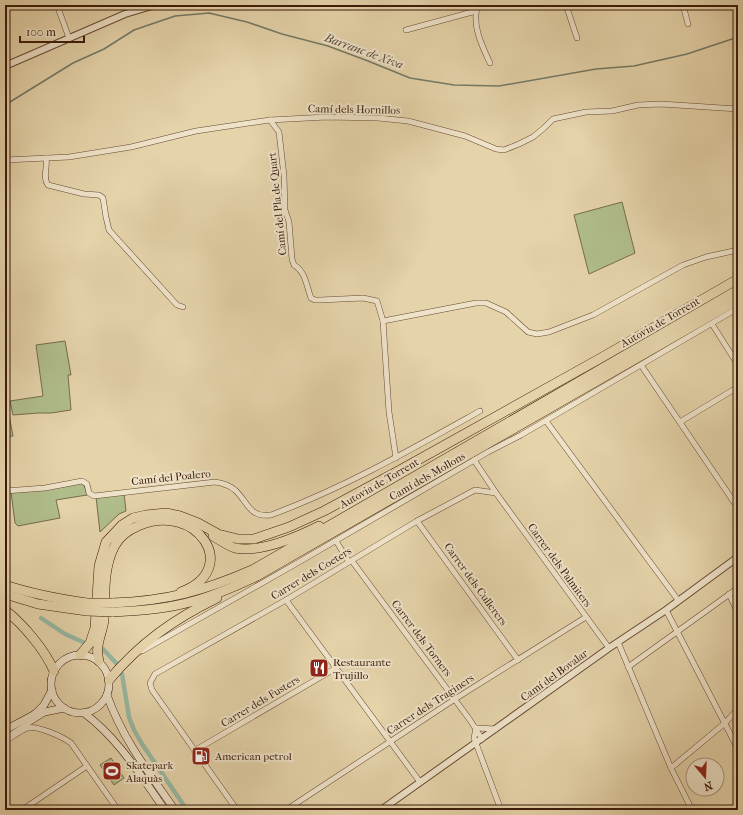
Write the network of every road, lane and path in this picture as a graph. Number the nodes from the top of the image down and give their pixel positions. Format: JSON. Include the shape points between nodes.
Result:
{"nodes":[{"id":1,"x":56,"y":5,"type":"edge"},
{"id":2,"x":155,"y":5,"type":"edge"},
{"id":3,"x":478,"y":5,"type":"edge"},
{"id":4,"x":566,"y":5,"type":"edge"},
{"id":5,"x":682,"y":5,"type":"edge"},
{"id":6,"x":737,"y":5,"type":"edge"},
{"id":7,"x":738,"y":9,"type":"edge"},
{"id":8,"x":476,"y":11,"type":"junction"},
{"id":9,"x":688,"y":24,"type":"dead end"},
{"id":10,"x":406,"y":30,"type":"dead end"},
{"id":11,"x":69,"y":38,"type":"junction"},
{"id":12,"x":577,"y":38,"type":"dead end"},
{"id":13,"x":490,"y":63,"type":"dead end"},
{"id":14,"x":5,"y":66,"type":"edge"},
{"id":15,"x":738,"y":109,"type":"edge"},
{"id":16,"x":270,"y":120,"type":"junction"},
{"id":17,"x":46,"y":158,"type":"junction"},
{"id":18,"x":5,"y":160,"type":"edge"},
{"id":19,"x":738,"y":250,"type":"edge"},
{"id":20,"x":738,"y":279,"type":"edge"},
{"id":21,"x":738,"y":290,"type":"edge"},
{"id":22,"x":738,"y":300,"type":"edge"},
{"id":23,"x":184,"y":307,"type":"dead end"},
{"id":24,"x":738,"y":308,"type":"edge"},
{"id":25,"x":383,"y":321,"type":"junction"},
{"id":26,"x":712,"y":324,"type":"junction"},
{"id":27,"x":738,"y":364,"type":"edge"},
{"id":28,"x":641,"y":365,"type":"junction"},
{"id":29,"x":738,"y":387,"type":"edge"},
{"id":30,"x":480,"y":411,"type":"dead end"},
{"id":31,"x":546,"y":421,"type":"junction"},
{"id":32,"x":680,"y":422,"type":"junction"},
{"id":33,"x":396,"y":458,"type":"junction"},
{"id":34,"x":474,"y":460,"type":"junction"},
{"id":35,"x":408,"y":481,"type":"junction"},
{"id":36,"x":5,"y":491,"type":"edge"},
{"id":37,"x":496,"y":493,"type":"junction"},
{"id":38,"x":738,"y":508,"type":"edge"},
{"id":39,"x":180,"y":516,"type":"junction"},
{"id":40,"x":417,"y":521,"type":"junction"},
{"id":41,"x":336,"y":541,"type":"junction"},
{"id":42,"x":304,"y":551,"type":"junction"},
{"id":43,"x":738,"y":557,"type":"edge"},
{"id":44,"x":350,"y":561,"type":"junction"},
{"id":45,"x":5,"y":582,"type":"edge"},
{"id":46,"x":5,"y":585,"type":"edge"},
{"id":47,"x":738,"y":588,"type":"edge"},
{"id":48,"x":5,"y":594,"type":"edge"},
{"id":49,"x":728,"y":594,"type":"junction"},
{"id":50,"x":286,"y":600,"type":"junction"},
{"id":51,"x":678,"y":600,"type":"junction"},
{"id":52,"x":87,"y":604,"type":"junction"},
{"id":53,"x":112,"y":605,"type":"junction"},
{"id":54,"x":5,"y":610,"type":"edge"},
{"id":55,"x":666,"y":610,"type":"junction"},
{"id":56,"x":738,"y":613,"type":"edge"},
{"id":57,"x":586,"y":617,"type":"junction"},
{"id":58,"x":678,"y":631,"type":"junction"},
{"id":59,"x":618,"y":642,"type":"junction"},
{"id":60,"x":609,"y":648,"type":"junction"},
{"id":61,"x":80,"y":655,"type":"junction"},
{"id":62,"x":126,"y":660,"type":"junction"},
{"id":63,"x":518,"y":660,"type":"junction"},
{"id":64,"x":99,"y":662,"type":"junction"},
{"id":65,"x":628,"y":667,"type":"junction"},
{"id":66,"x":336,"y":668,"type":"junction"},
{"id":67,"x":54,"y":671,"type":"junction"},
{"id":68,"x":109,"y":680,"type":"junction"},
{"id":69,"x":52,"y":690,"type":"junction"},
{"id":70,"x":107,"y":695,"type":"junction"},
{"id":71,"x":455,"y":699,"type":"junction"},
{"id":72,"x":64,"y":708,"type":"junction"},
{"id":73,"x":738,"y":709,"type":"edge"},
{"id":74,"x":49,"y":711,"type":"junction"},
{"id":75,"x":84,"y":713,"type":"junction"},
{"id":76,"x":35,"y":714,"type":"junction"},
{"id":77,"x":725,"y":723,"type":"junction"},
{"id":78,"x":476,"y":728,"type":"junction"},
{"id":79,"x":496,"y":729,"type":"junction"},
{"id":80,"x":5,"y":730,"type":"edge"},
{"id":81,"x":5,"y":739,"type":"edge"},
{"id":82,"x":479,"y":741,"type":"junction"},
{"id":83,"x":390,"y":742,"type":"junction"},
{"id":84,"x":738,"y":749,"type":"edge"},
{"id":85,"x":194,"y":751,"type":"junction"},
{"id":86,"x":87,"y":766,"type":"junction"},
{"id":87,"x":671,"y":768,"type":"junction"},
{"id":88,"x":420,"y":782,"type":"junction"},
{"id":89,"x":5,"y":804,"type":"edge"},
{"id":90,"x":11,"y":810,"type":"edge"},
{"id":91,"x":22,"y":810,"type":"edge"},
{"id":92,"x":118,"y":810,"type":"edge"},
{"id":93,"x":164,"y":810,"type":"edge"},
{"id":94,"x":175,"y":810,"type":"edge"},
{"id":95,"x":237,"y":810,"type":"edge"},
{"id":96,"x":286,"y":810,"type":"edge"},
{"id":97,"x":381,"y":810,"type":"edge"},
{"id":98,"x":501,"y":810,"type":"edge"},
{"id":99,"x":692,"y":810,"type":"edge"}],
"edges":[{"from":1,"to":11,"type":"street"},
{"from":2,"to":11,"type":"street","via":[[125,14]]},
{"from":3,"to":8,"type":"street"},
{"from":4,"to":12,"type":"street"},
{"from":5,"to":9,"type":"street"},
{"from":6,"to":7,"type":"street"},
{"from":8,"to":10,"type":"street"},
{"from":8,"to":13,"type":"street","via":[[476,27]]},
{"from":11,"to":14,"type":"street"},
{"from":15,"to":16,"type":"street","name":"Camí dels Hornillos","via":[[661,104],[579,113],[553,119],[533,137],[504,150],[408,120],[327,117]]},
{"from":16,"to":17,"type":"street","name":"Camí dels Hornillos","via":[[196,131],[131,147]]},
{"from":16,"to":25,"type":"street","name":"Camí del Pla de Quart","via":[[279,132],[292,259],[294,265],[303,272],[311,298],[363,298],[377,301]]},
{"from":17,"to":18,"type":"street","name":"Camí dels Hornillos"},
{"from":17,"to":23,"type":"street","via":[[45,177],[48,185],[84,194],[99,194],[103,198],[109,230],[177,305]]},
{"from":19,"to":25,"type":"street","via":[[683,265],[593,315],[550,332],[528,332],[506,312],[486,303]]},
{"from":20,"to":39,"type":"highway","via":[[400,470],[289,527],[254,538],[238,540],[218,534]]},
{"from":21,"to":35,"type":"highway","name":"Autovia de Torrent"},
{"from":22,"to":42,"type":"highway","name":"Autovia de Torrent"},
{"from":24,"to":26,"type":"street","name":"Camí dels Mollons"},
{"from":25,"to":33,"type":"street","name":"Camí del Pla de Quart","via":[[389,412]]},
{"from":26,"to":27,"type":"street"},
{"from":26,"to":28,"type":"street","name":"Camí dels Mollons"},
{"from":28,"to":31,"type":"street","name":"Camí dels Mollons"},
{"from":28,"to":32,"type":"street"},
{"from":29,"to":32,"type":"street"},
{"from":30,"to":33,"type":"street"},
{"from":31,"to":34,"type":"street","name":"Camí dels Mollons"},
{"from":31,"to":51,"type":"street"},
{"from":32,"to":38,"type":"street"},
{"from":33,"to":36,"type":"street","name":"Camí del Poalero","via":[[319,495],[267,516],[254,513],[234,489],[215,482],[94,496],[89,493],[82,481],[45,488]]},
{"from":34,"to":37,"type":"street","name":"Carrer dels Palmiters"},
{"from":34,"to":41,"type":"street","name":"Camí dels Mollons"},
{"from":35,"to":39,"type":"highway","via":[[391,487],[312,529],[270,545],[251,549],[234,548]]},
{"from":35,"to":53,"type":"highway","name":"Autovia de Torrent","via":[[254,569],[222,583],[169,598]]},
{"from":37,"to":40,"type":"street","name":"Carrer dels Coeters","via":[[475,490]]},
{"from":37,"to":57,"type":"street","name":"Carrer dels Palmiters"},
{"from":39,"to":61,"type":"highway","via":[[158,513],[133,518],[122,525],[106,542],[99,566],[95,628],[90,643]]},
{"from":40,"to":44,"type":"street","name":"Carrer dels Coeters"},
{"from":40,"to":63,"type":"street","name":"Carrer dels Cullerers"},
{"from":41,"to":44,"type":"street","name":"Carrer dels Torners"},
{"from":41,"to":62,"type":"street","name":"Camí dels Mollons"},
{"from":42,"to":53,"type":"highway","name":"Autovia de Torrent","via":[[225,591],[194,601],[139,611]]},
{"from":42,"to":62,"type":"highway","via":[[259,579],[199,607],[155,635]]},
{"from":43,"to":51,"type":"street","name":"Camí del Bovalar"},
{"from":44,"to":50,"type":"street","name":"Carrer dels Coeters"},
{"from":44,"to":71,"type":"street","name":"Carrer dels Torners"},
{"from":45,"to":52,"type":"highway"},
{"from":46,"to":52,"type":"highway","name":"Autovia de Torrent","via":[[39,595]]},
{"from":47,"to":49,"type":"street"},
{"from":48,"to":52,"type":"highway","name":"Autovia de Torrent","via":[[38,604]]},
{"from":49,"to":56,"type":"street"},
{"from":49,"to":58,"type":"street"},
{"from":50,"to":66,"type":"street"},
{"from":50,"to":85,"type":"street","name":"Carrer dels Coeters","via":[[155,674],[150,683],[152,690]]},
{"from":51,"to":55,"type":"street","name":"Camí del Bovalar"},
{"from":52,"to":53,"type":"highway","name":"Autovia de Torrent","bridge":true},
{"from":53,"to":64,"type":"highway","via":[[169,595],[197,584],[206,573],[210,562],[209,549],[204,538],[195,529],[181,522],[159,520],[147,522],[121,536],[107,566],[104,627],[98,646]]},
{"from":54,"to":67,"type":"highway","via":[[31,636],[49,659]]},
{"from":55,"to":58,"type":"street"},
{"from":55,"to":59,"type":"street","name":"Camí del Bovalar"},
{"from":57,"to":60,"type":"street","name":"Carrer dels Palmiters"},
{"from":57,"to":63,"type":"street","name":"Carrer dels Traginers"},
{"from":58,"to":65,"type":"street"},
{"from":58,"to":77,"type":"street"},
{"from":59,"to":60,"type":"street","name":"Camí del Bovalar"},
{"from":59,"to":65,"type":"street"},
{"from":60,"to":79,"type":"street","name":"Camí del Bovalar"},
{"from":61,"to":64,"type":"main road"},
{"from":61,"to":67,"type":"main road","via":[[69,657]]},
{"from":62,"to":68,"type":"highway"},
{"from":63,"to":71,"type":"street","name":"Carrer dels Traginers"},
{"from":64,"to":68,"type":"main road","via":[[106,670]]},
{"from":65,"to":87,"type":"street"},
{"from":66,"to":83,"type":"street"},
{"from":66,"to":85,"type":"street","name":"Carrer dels Fusters"},
{"from":67,"to":69,"type":"main road"},
{"from":68,"to":70,"type":"main road"},
{"from":69,"to":72,"type":"main road","via":[[56,700]]},
{"from":69,"to":76,"type":"main road","via":[[44,705]]},
{"from":70,"to":75,"type":"main road","via":[[98,707]]},
{"from":70,"to":94,"type":"main road","via":[[126,738]]},
{"from":71,"to":78,"type":"street","name":"Carrer dels Torners"},
{"from":71,"to":83,"type":"street","name":"Carrer dels Traginers"},
{"from":72,"to":74,"type":"main road"},
{"from":72,"to":75,"type":"main road"},
{"from":73,"to":77,"type":"street"},
{"from":74,"to":76,"type":"main road"},
{"from":74,"to":81,"type":"street"},
{"from":75,"to":93,"type":"main road","via":[[99,724],[124,751]]},
{"from":76,"to":80,"type":"main road"},
{"from":77,"to":84,"type":"street"},
{"from":77,"to":87,"type":"street"},
{"from":78,"to":79,"type":"street"},
{"from":78,"to":82,"type":"street","via":[[474,738]]},
{"from":79,"to":82,"type":"street","name":"Camí del Bovalar"},
{"from":81,"to":86,"type":"street","via":[[28,728],[36,728],[66,739]]},
{"from":82,"to":88,"type":"street","name":"Camí del Bovalar"},
{"from":82,"to":98,"type":"street"},
{"from":83,"to":88,"type":"street"},
{"from":83,"to":96,"type":"street","name":"Carrer dels Traginers"},
{"from":85,"to":95,"type":"street"},
{"from":86,"to":91,"type":"street"},
{"from":86,"to":92,"type":"street"},
{"from":87,"to":99,"type":"street"},
{"from":88,"to":97,"type":"street","name":"Camí del Bovalar"},
{"from":89,"to":90,"type":"street"}]}
